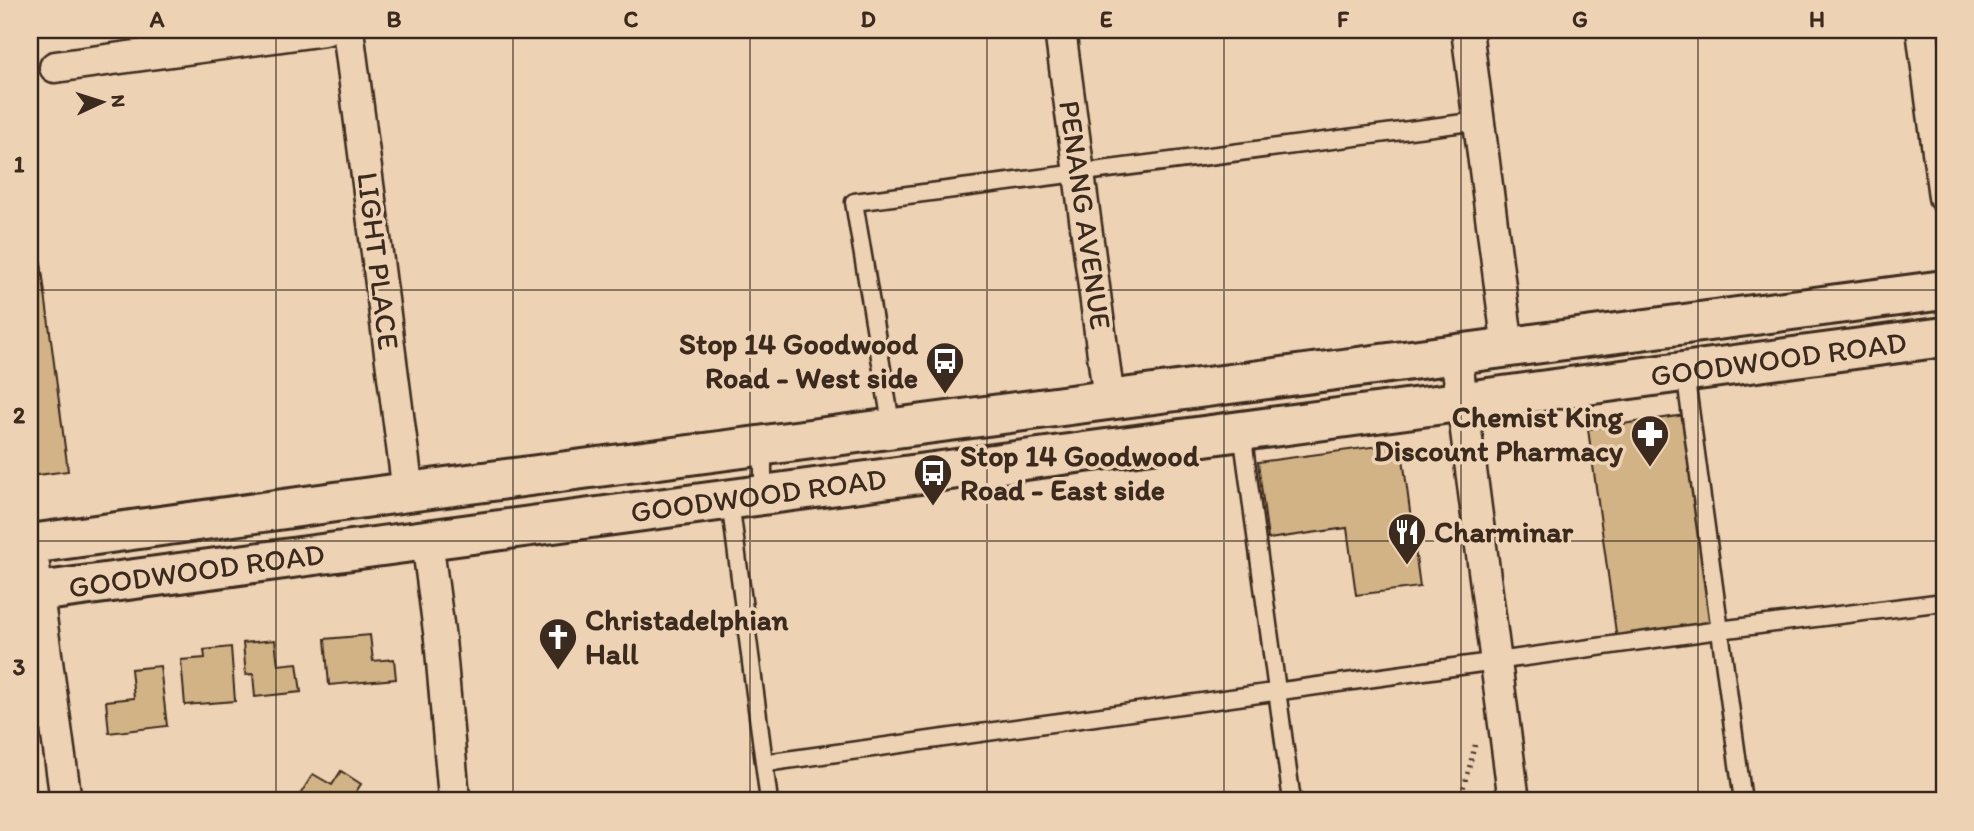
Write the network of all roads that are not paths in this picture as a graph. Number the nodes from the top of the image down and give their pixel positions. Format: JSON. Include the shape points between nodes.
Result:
{"nodes":[{"id":1,"x":325,"y":30,"type":"edge"},
{"id":2,"x":348,"y":30,"type":"edge"},
{"id":3,"x":1060,"y":30,"type":"edge"},
{"id":4,"x":1467,"y":30,"type":"edge"},
{"id":5,"x":1922,"y":30,"type":"edge"},
{"id":6,"x":135,"y":43,"type":"edge"},
{"id":7,"x":55,"y":67,"type":"dead end"},
{"id":8,"x":1479,"y":121,"type":"junction"},
{"id":9,"x":1079,"y":172,"type":"junction"},
{"id":10,"x":1944,"y":197,"type":"edge"},
{"id":11,"x":1944,"y":290,"type":"edge"},
{"id":12,"x":1944,"y":337,"type":"edge"},
{"id":13,"x":1508,"y":348,"type":"junction"},
{"id":14,"x":1456,"y":354,"type":"junction"},
{"id":15,"x":1685,"y":372,"type":"junction"},
{"id":16,"x":1109,"y":400,"type":"junction"},
{"id":17,"x":1461,"y":402,"type":"junction"},
{"id":18,"x":892,"y":429,"type":"junction"},
{"id":19,"x":1242,"y":432,"type":"junction"},
{"id":20,"x":763,"y":446,"type":"junction"},
{"id":21,"x":408,"y":492,"type":"junction"},
{"id":22,"x":747,"y":499,"type":"junction"},
{"id":23,"x":428,"y":540,"type":"junction"},
{"id":24,"x":30,"y":544,"type":"edge"},
{"id":25,"x":34,"y":593,"type":"edge"},
{"id":26,"x":1944,"y":602,"type":"edge"},
{"id":27,"x":1719,"y":630,"type":"junction"},
{"id":28,"x":1496,"y":662,"type":"junction"},
{"id":29,"x":1277,"y":691,"type":"junction"},
{"id":30,"x":765,"y":763,"type":"junction"},
{"id":31,"x":456,"y":800,"type":"edge"},
{"id":32,"x":66,"y":801,"type":"edge"},
{"id":33,"x":769,"y":801,"type":"edge"},
{"id":34,"x":1292,"y":801,"type":"edge"},
{"id":35,"x":1514,"y":801,"type":"edge"},
{"id":36,"x":1743,"y":801,"type":"edge"}],
"edges":[{"from":1,"to":6,"type":"street"},
{"from":2,"to":21,"type":"street","name":"LIGHT PLACE"},
{"from":3,"to":9,"type":"street","name":"PENANG AVENUE"},
{"from":4,"to":8,"type":"street"},
{"from":5,"to":10,"type":"street"},
{"from":6,"to":7,"type":"street"},
{"from":8,"to":9,"type":"lane"},
{"from":8,"to":13,"type":"street"},
{"from":9,"to":16,"type":"street","name":"PENANG AVENUE"},
{"from":9,"to":18,"type":"lane","via":[[854,202]]},
{"from":11,"to":13,"type":"main road","name":"GOODWOOD ROAD"},
{"from":12,"to":15,"type":"main road","name":"GOODWOOD ROAD"},
{"from":13,"to":14,"type":"main road","name":"GOODWOOD ROAD"},
{"from":14,"to":16,"type":"main road","name":"GOODWOOD ROAD"},
{"from":14,"to":17,"type":"street"},
{"from":15,"to":17,"type":"main road","name":"GOODWOOD ROAD"},
{"from":15,"to":27,"type":"lane"},
{"from":16,"to":18,"type":"main road","name":"GOODWOOD ROAD"},
{"from":17,"to":19,"type":"main road","name":"GOODWOOD ROAD"},
{"from":17,"to":28,"type":"street"},
{"from":18,"to":20,"type":"main road","name":"GOODWOOD ROAD"},
{"from":19,"to":22,"type":"main road","name":"GOODWOOD ROAD"},
{"from":19,"to":29,"type":"lane"},
{"from":20,"to":21,"type":"main road","name":"GOODWOOD ROAD"},
{"from":20,"to":22,"type":"lane"},
{"from":21,"to":24,"type":"main road","name":"GOODWOOD ROAD"},
{"from":22,"to":23,"type":"main road","name":"GOODWOOD ROAD"},
{"from":22,"to":30,"type":"lane"},
{"from":23,"to":25,"type":"main road","name":"GOODWOOD ROAD"},
{"from":23,"to":31,"type":"street"},
{"from":24,"to":25,"type":"street"},
{"from":25,"to":32,"type":"street"},
{"from":26,"to":27,"type":"lane"},
{"from":27,"to":28,"type":"lane"},
{"from":27,"to":36,"type":"lane"},
{"from":28,"to":29,"type":"lane"},
{"from":28,"to":35,"type":"street"},
{"from":29,"to":30,"type":"lane"},
{"from":29,"to":34,"type":"lane"},
{"from":30,"to":33,"type":"lane"}]}
